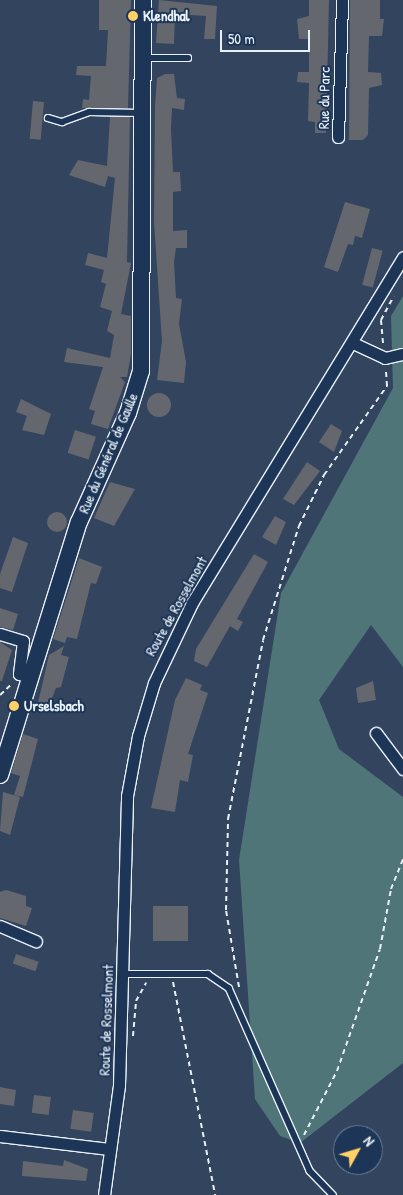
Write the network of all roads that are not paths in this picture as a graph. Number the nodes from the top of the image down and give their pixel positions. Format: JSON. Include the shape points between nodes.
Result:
{"nodes":[{"id":1,"x":143,"y":0,"type":"edge"},
{"id":2,"x":342,"y":0,"type":"edge"},
{"id":3,"x":140,"y":58,"type":"junction"},
{"id":4,"x":188,"y":58,"type":"dead end"},
{"id":5,"x":141,"y":113,"type":"junction"},
{"id":6,"x":48,"y":118,"type":"dead end"},
{"id":7,"x":338,"y":138,"type":"dead end"},
{"id":8,"x":403,"y":257,"type":"edge"},
{"id":9,"x":353,"y":343,"type":"junction"},
{"id":10,"x":403,"y":354,"type":"edge"},
{"id":11,"x":0,"y":634,"type":"edge"},
{"id":12,"x":25,"y":675,"type":"junction"},
{"id":13,"x":376,"y":733,"type":"dead end"},
{"id":14,"x":403,"y":769,"type":"edge"},
{"id":15,"x":0,"y":775,"type":"edge"},
{"id":16,"x":0,"y":926,"type":"edge"},
{"id":17,"x":36,"y":940,"type":"dead end"},
{"id":18,"x":123,"y":974,"type":"junction"},
{"id":19,"x":0,"y":1136,"type":"edge"},
{"id":20,"x":109,"y":1149,"type":"junction"},
{"id":21,"x":104,"y":1195,"type":"edge"},
{"id":22,"x":333,"y":1195,"type":"edge"}],
"edges":[{"from":1,"to":3,"type":"main road","name":"Rue du Général de Gaulle"},
{"from":2,"to":7,"type":"street","name":"Rue du Parc"},
{"from":3,"to":4,"type":"lane"},
{"from":3,"to":5,"type":"main road","name":"Rue du Général de Gaulle"},
{"from":5,"to":6,"type":"lane","via":[[89,112],[62,122]]},
{"from":5,"to":12,"type":"main road","name":"Rue du Général de Gaulle","via":[[144,316],[140,372],[128,413],[78,522]]},
{"from":8,"to":9,"type":"street","name":"Route de Rosselmont"},
{"from":9,"to":10,"type":"street","via":[[385,358]]},
{"from":9,"to":18,"type":"street","name":"Route de Rosselmont","via":[[192,603],[154,683],[138,736],[127,796]]},
{"from":11,"to":12,"type":"street","via":[[23,641]]},
{"from":12,"to":15,"type":"main road","name":"Rue du Général de Gaulle"},
{"from":13,"to":14,"type":"street"},
{"from":16,"to":17,"type":"street"},
{"from":18,"to":20,"type":"street","name":"Route de Rosselmont","via":[[119,1085]]},
{"from":18,"to":22,"type":"lane","via":[[208,974],[229,988],[310,1170]]},
{"from":19,"to":20,"type":"street"},
{"from":20,"to":21,"type":"street","name":"Route de Rosselmont"}]}
